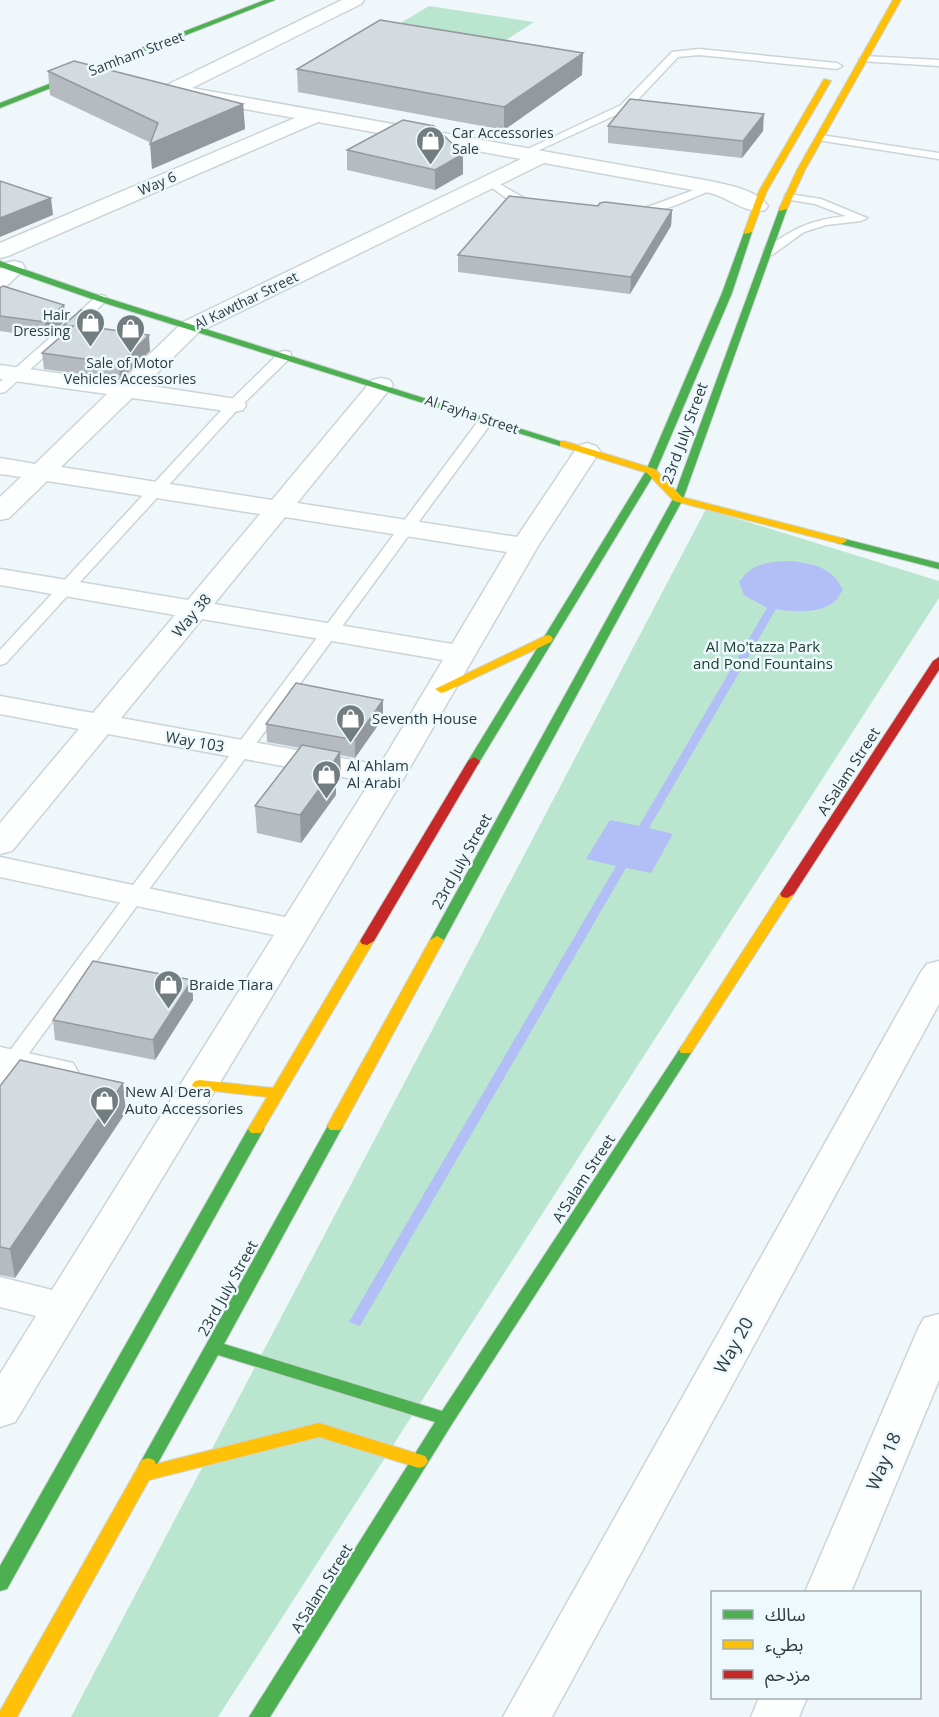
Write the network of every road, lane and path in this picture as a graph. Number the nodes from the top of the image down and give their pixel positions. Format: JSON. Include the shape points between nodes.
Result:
{"nodes":[{"id":1,"x":271,"y":0,"type":"edge"},
{"id":2,"x":355,"y":0,"type":"edge"},
{"id":3,"x":897,"y":0,"type":"edge"},
{"id":4,"x":864,"y":59,"type":"junction"},
{"id":5,"x":839,"y":61,"type":"joint"},
{"id":6,"x":939,"y":63,"type":"edge"},
{"id":7,"x":83,"y":74,"type":"junction"},
{"id":8,"x":116,"y":80,"type":"edge"},
{"id":9,"x":149,"y":86,"type":"edge"},
{"id":10,"x":172,"y":90,"type":"junction"},
{"id":11,"x":0,"y":106,"type":"edge"},
{"id":12,"x":315,"y":116,"type":"junction"},
{"id":13,"x":821,"y":138,"type":"junction"},
{"id":14,"x":531,"y":156,"type":"junction"},
{"id":15,"x":939,"y":156,"type":"edge"},
{"id":16,"x":773,"y":175,"type":"junction"},
{"id":17,"x":491,"y":182,"type":"junction"},
{"id":18,"x":710,"y":187,"type":"junction"},
{"id":19,"x":789,"y":197,"type":"junction"},
{"id":20,"x":758,"y":206,"type":"junction"},
{"id":21,"x":540,"y":208,"type":"edge"},
{"id":22,"x":624,"y":213,"type":"edge"},
{"id":23,"x":0,"y":251,"type":"edge"},
{"id":24,"x":768,"y":252,"type":"junction"},
{"id":25,"x":5,"y":271,"type":"edge"},
{"id":26,"x":101,"y":299,"type":"junction"},
{"id":27,"x":191,"y":327,"type":"junction"},
{"id":28,"x":285,"y":354,"type":"junction"},
{"id":29,"x":6,"y":379,"type":"edge"},
{"id":30,"x":381,"y":385,"type":"junction"},
{"id":31,"x":127,"y":389,"type":"junction"},
{"id":32,"x":234,"y":405,"type":"junction"},
{"id":33,"x":486,"y":419,"type":"junction"},
{"id":34,"x":587,"y":451,"type":"junction"},
{"id":35,"x":0,"y":466,"type":"edge"},
{"id":36,"x":651,"y":471,"type":"junction"},
{"id":37,"x":41,"y":472,"type":"junction"},
{"id":38,"x":157,"y":490,"type":"junction"},
{"id":39,"x":678,"y":499,"type":"junction"},
{"id":40,"x":279,"y":508,"type":"junction"},
{"id":41,"x":0,"y":512,"type":"edge"},
{"id":42,"x":405,"y":528,"type":"junction"},
{"id":43,"x":524,"y":546,"type":"junction"},
{"id":44,"x":939,"y":566,"type":"edge"},
{"id":45,"x":0,"y":577,"type":"edge"},
{"id":46,"x":66,"y":588,"type":"junction"},
{"id":47,"x":195,"y":609,"type":"junction"},
{"id":48,"x":329,"y":632,"type":"junction"},
{"id":49,"x":547,"y":639,"type":"junction"},
{"id":50,"x":462,"y":654,"type":"junction"},
{"id":51,"x":0,"y":660,"type":"edge"},
{"id":52,"x":939,"y":661,"type":"edge"},
{"id":53,"x":441,"y":688,"type":"junction"},
{"id":54,"x":0,"y":705,"type":"edge"},
{"id":55,"x":100,"y":724,"type":"junction"},
{"id":56,"x":244,"y":750,"type":"junction"},
{"id":57,"x":389,"y":776,"type":"junction"},
{"id":58,"x":0,"y":844,"type":"edge"},
{"id":59,"x":0,"y":867,"type":"edge"},
{"id":60,"x":135,"y":895,"type":"junction"},
{"id":61,"x":294,"y":928,"type":"junction"},
{"id":62,"x":939,"y":972,"type":"edge"},
{"id":63,"x":4,"y":1066,"type":"edge"},
{"id":64,"x":87,"y":1078,"type":"edge"},
{"id":65,"x":200,"y":1085,"type":"junction"},
{"id":66,"x":276,"y":1093,"type":"junction"},
{"id":67,"x":0,"y":1292,"type":"edge"},
{"id":68,"x":62,"y":1308,"type":"junction"},
{"id":69,"x":939,"y":1329,"type":"edge"},
{"id":70,"x":214,"y":1347,"type":"junction"},
{"id":71,"x":0,"y":1410,"type":"edge"},
{"id":72,"x":446,"y":1419,"type":"junction"},
{"id":73,"x":419,"y":1461,"type":"junction"},
{"id":74,"x":143,"y":1474,"type":"junction"},
{"id":75,"x":0,"y":1583,"type":"edge"},
{"id":76,"x":829,"y":1591,"type":"edge"},
{"id":77,"x":783,"y":1699,"type":"edge"},
{"id":78,"x":7,"y":1717,"type":"edge"},
{"id":79,"x":259,"y":1717,"type":"edge"},
{"id":80,"x":527,"y":1717,"type":"edge"},
{"id":81,"x":775,"y":1717,"type":"edge"}],
"edges":[{"from":1,"to":7,"type":"main road","name":"Samham Street"},
{"from":2,"to":10,"type":"street"},
{"from":3,"to":4,"type":"main road","name":"23rd July Street"},
{"from":4,"to":6,"type":"lane"},
{"from":4,"to":13,"type":"main road","name":"23rd July Street"},
{"from":5,"to":14,"type":"lane","via":[[699,52],[675,54],[625,107]]},
{"from":5,"to":16,"type":"main road","name":"23rd July Street"},
{"from":7,"to":8,"type":"street"},
{"from":7,"to":11,"type":"main road","name":"Samham Street"},
{"from":9,"to":10,"type":"street"},
{"from":10,"to":12,"type":"street"},
{"from":12,"to":14,"type":"street"},
{"from":12,"to":23,"type":"street","name":"Way 6"},
{"from":13,"to":15,"type":"lane"},
{"from":13,"to":19,"type":"main road","name":"23rd July Street"},
{"from":14,"to":17,"type":"street","name":"Al Kawthar Street"},
{"from":14,"to":18,"type":"street"},
{"from":16,"to":18,"type":"street"},
{"from":16,"to":20,"type":"main road","name":"23rd July Street"},
{"from":17,"to":21,"type":"lane","via":[[514,199]]},
{"from":17,"to":27,"type":"street","name":"Al Kawthar Street"},
{"from":18,"to":20,"type":"street","via":[[731,192]]},
{"from":18,"to":22,"type":"lane","via":[[647,211]]},
{"from":19,"to":24,"type":"main road","name":"23rd July Street"},
{"from":19,"to":24,"type":"lane","via":[[817,201],[861,218],[824,222],[800,230]]},
{"from":20,"to":36,"type":"main road","name":"23rd July Street","via":[[727,293]]},
{"from":24,"to":39,"type":"main road","name":"23rd July Street"},
{"from":25,"to":26,"type":"main road","name":"Al Fayha Street"},
{"from":26,"to":27,"type":"main road","name":"Al Fayha Street"},
{"from":26,"to":29,"type":"lane"},
{"from":27,"to":28,"type":"main road","name":"Al Fayha Street"},
{"from":27,"to":31,"type":"street","name":"Al Kawthar Street"},
{"from":28,"to":30,"type":"main road","name":"Al Fayha Street"},
{"from":28,"to":32,"type":"lane"},
{"from":29,"to":31,"type":"street"},
{"from":30,"to":33,"type":"main road","name":"Al Fayha Street"},
{"from":30,"to":40,"type":"street","name":"Way 38"},
{"from":31,"to":32,"type":"street"},
{"from":31,"to":37,"type":"street","name":"Al Kawthar Street"},
{"from":32,"to":38,"type":"lane"},
{"from":33,"to":34,"type":"main road","name":"Al Fayha Street"},
{"from":33,"to":42,"type":"lane"},
{"from":34,"to":36,"type":"main road","name":"Al Fayha Street"},
{"from":34,"to":43,"type":"street"},
{"from":35,"to":37,"type":"street"},
{"from":36,"to":39,"type":"main road","name":"Al Fayha Street"},
{"from":36,"to":49,"type":"main road","name":"23rd July Street"},
{"from":37,"to":38,"type":"street"},
{"from":37,"to":41,"type":"street","name":"Al Kawthar Street"},
{"from":38,"to":40,"type":"street"},
{"from":38,"to":46,"type":"lane"},
{"from":39,"to":44,"type":"main road"},
{"from":39,"to":70,"type":"main road","name":"23rd July Street"},
{"from":40,"to":42,"type":"street"},
{"from":40,"to":47,"type":"street","name":"Way 38"},
{"from":42,"to":43,"type":"street"},
{"from":42,"to":48,"type":"lane"},
{"from":43,"to":50,"type":"street"},
{"from":45,"to":46,"type":"street"},
{"from":46,"to":47,"type":"street"},
{"from":46,"to":51,"type":"lane"},
{"from":47,"to":48,"type":"street"},
{"from":47,"to":55,"type":"street","name":"Way 38"},
{"from":48,"to":50,"type":"street"},
{"from":48,"to":56,"type":"lane"},
{"from":49,"to":53,"type":"main road"},
{"from":49,"to":66,"type":"main road","name":"23rd July Street"},
{"from":50,"to":53,"type":"street"},
{"from":52,"to":72,"type":"main road","name":"A'Salam Street"},
{"from":53,"to":57,"type":"street"},
{"from":54,"to":55,"type":"street","name":"Way 103"},
{"from":55,"to":56,"type":"street","name":"Way 103"},
{"from":55,"to":58,"type":"street","name":"Way 38"},
{"from":56,"to":57,"type":"street","name":"Way 103"},
{"from":56,"to":60,"type":"lane"},
{"from":57,"to":61,"type":"street"},
{"from":59,"to":60,"type":"street"},
{"from":60,"to":61,"type":"street"},
{"from":60,"to":63,"type":"lane"},
{"from":61,"to":65,"type":"street"},
{"from":62,"to":80,"type":"street","name":"Way 20"},
{"from":63,"to":64,"type":"street"},
{"from":65,"to":66,"type":"main road"},
{"from":65,"to":68,"type":"street"},
{"from":66,"to":75,"type":"main road","name":"23rd July Street"},
{"from":67,"to":68,"type":"street"},
{"from":68,"to":71,"type":"street"},
{"from":69,"to":76,"type":"street","name":"Way 18"},
{"from":70,"to":72,"type":"main road"},
{"from":70,"to":74,"type":"main road","name":"23rd July Street"},
{"from":72,"to":73,"type":"main road","name":"A'Salam Street"},
{"from":73,"to":74,"type":"main road","via":[[319,1430]]},
{"from":73,"to":79,"type":"main road","name":"A'Salam Street"},
{"from":74,"to":78,"type":"main road","name":"23rd July Street"},
{"from":77,"to":81,"type":"street"}]}
